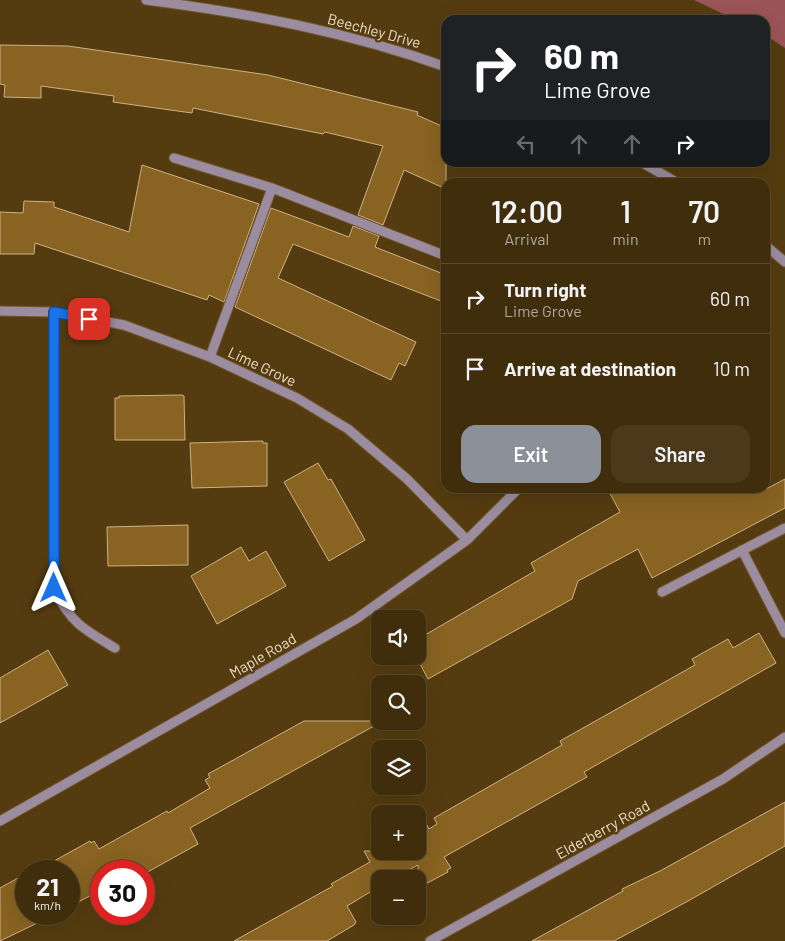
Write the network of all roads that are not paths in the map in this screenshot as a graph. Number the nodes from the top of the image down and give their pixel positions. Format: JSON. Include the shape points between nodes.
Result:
{"nodes":[{"id":1,"x":146,"y":0,"type":"edge"},
{"id":2,"x":441,"y":65,"type":"edge"},
{"id":3,"x":174,"y":158,"type":"dead end"},
{"id":4,"x":650,"y":167,"type":"edge"},
{"id":5,"x":669,"y":178,"type":"edge"},
{"id":6,"x":272,"y":188,"type":"junction"},
{"id":7,"x":770,"y":250,"type":"edge"},
{"id":8,"x":441,"y":254,"type":"edge"},
{"id":9,"x":785,"y":262,"type":"edge"},
{"id":10,"x":0,"y":310,"type":"edge"},
{"id":11,"x":54,"y":312,"type":"junction"},
{"id":12,"x":210,"y":357,"type":"junction"},
{"id":13,"x":514,"y":493,"type":"edge"},
{"id":14,"x":785,"y":528,"type":"edge"},
{"id":15,"x":467,"y":540,"type":"junction"},
{"id":16,"x":742,"y":550,"type":"junction"},
{"id":17,"x":662,"y":592,"type":"dead end"},
{"id":18,"x":785,"y":633,"type":"edge"},
{"id":19,"x":115,"y":648,"type":"dead end"},
{"id":20,"x":785,"y":737,"type":"edge"},
{"id":21,"x":0,"y":822,"type":"edge"},
{"id":22,"x":430,"y":941,"type":"edge"}],
"edges":[{"from":1,"to":2,"type":"street","name":"Beechley Drive","via":[[304,26],[370,42]]},
{"from":3,"to":6,"type":"street"},
{"from":4,"to":5,"type":"street"},
{"from":6,"to":8,"type":"street"},
{"from":6,"to":12,"type":"street"},
{"from":7,"to":9,"type":"street"},
{"from":10,"to":11,"type":"street","name":"Lime Grove"},
{"from":11,"to":12,"type":"street","name":"Lime Grove","via":[[124,325]]},
{"from":11,"to":19,"type":"street","via":[[54,588],[65,612],[81,628]]},
{"from":12,"to":15,"type":"street","name":"Lime Grove","via":[[297,398],[348,429],[407,479]]},
{"from":13,"to":15,"type":"street","name":"Maple Road"},
{"from":14,"to":16,"type":"street"},
{"from":15,"to":21,"type":"street","name":"Maple Road","via":[[356,619]]},
{"from":16,"to":17,"type":"street"},
{"from":16,"to":18,"type":"street"},
{"from":20,"to":22,"type":"street","name":"Elderberry Road","via":[[723,779]]}]}
